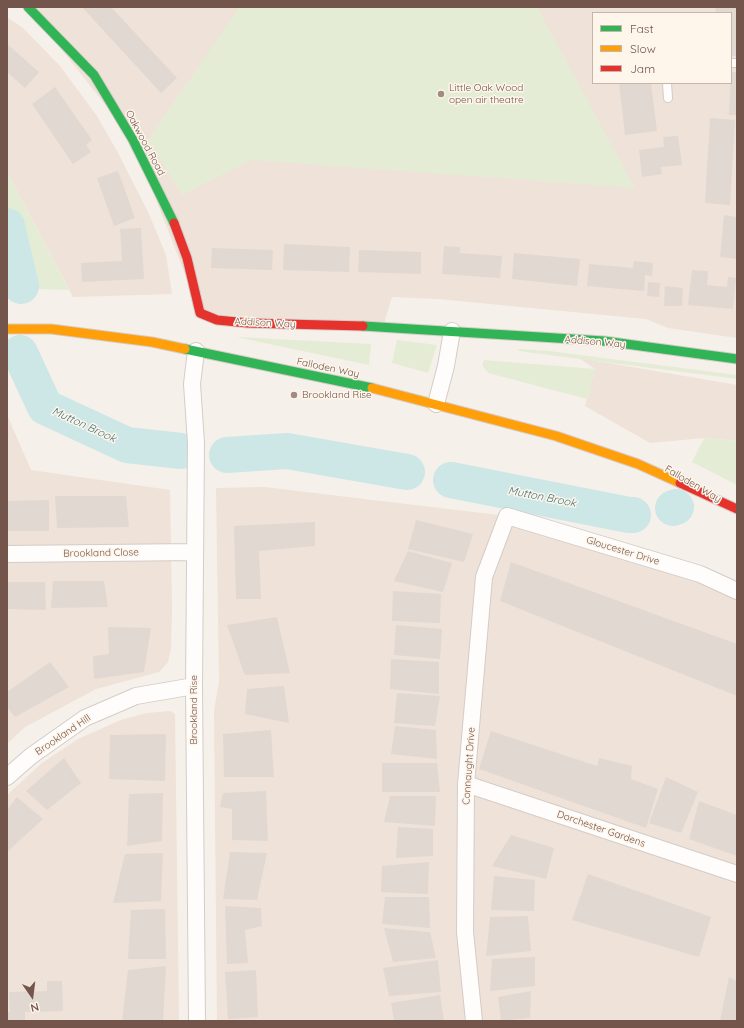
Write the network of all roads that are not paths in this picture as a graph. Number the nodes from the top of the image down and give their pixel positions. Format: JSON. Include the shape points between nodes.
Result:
{"nodes":[{"id":1,"x":28,"y":7,"type":"edge"},
{"id":2,"x":667,"y":84,"type":"edge"},
{"id":3,"x":668,"y":98,"type":"dead end"},
{"id":4,"x":200,"y":314,"type":"joint"},
{"id":5,"x":7,"y":328,"type":"edge"},
{"id":6,"x":452,"y":332,"type":"junction"},
{"id":7,"x":196,"y":351,"type":"junction"},
{"id":8,"x":737,"y":359,"type":"edge"},
{"id":9,"x":436,"y":404,"type":"junction"},
{"id":10,"x":638,"y":464,"type":"junction"},
{"id":11,"x":737,"y":509,"type":"edge"},
{"id":12,"x":717,"y":511,"type":"dead end"},
{"id":13,"x":507,"y":516,"type":"joint"},
{"id":14,"x":194,"y":552,"type":"junction"},
{"id":15,"x":7,"y":554,"type":"edge"},
{"id":16,"x":737,"y":591,"type":"edge"},
{"id":17,"x":194,"y":686,"type":"junction"},
{"id":18,"x":7,"y":777,"type":"edge"},
{"id":19,"x":466,"y":784,"type":"junction"},
{"id":20,"x":737,"y":874,"type":"edge"},
{"id":21,"x":198,"y":1021,"type":"edge"},
{"id":22,"x":474,"y":1021,"type":"edge"}],
"edges":[{"from":1,"to":4,"type":"main road","name":"Oakwood Road","via":[[94,75],[133,140],[176,228],[187,258]]},
{"from":2,"to":3,"type":"lane"},
{"from":4,"to":6,"type":"main road","name":"Addison Way","via":[[217,320],[248,323]]},
{"from":5,"to":7,"type":"main road","name":"Falloden Way","via":[[51,329],[152,342]]},
{"from":6,"to":8,"type":"main road","name":"Addison Way","via":[[604,341]]},
{"from":6,"to":9,"type":"street"},
{"from":7,"to":9,"type":"main road","name":"Falloden Way"},
{"from":7,"to":14,"type":"street","name":"Brookland Rise","via":[[192,384],[196,443]]},
{"from":9,"to":10,"type":"main road","name":"Falloden Way","via":[[556,436]]},
{"from":10,"to":11,"type":"main road","name":"Falloden Way"},
{"from":10,"to":12,"type":"main road","name":"Falloden Way"},
{"from":13,"to":16,"type":"street","name":"Gloucester Drive","via":[[700,574]]},
{"from":13,"to":19,"type":"street","name":"Connaught Drive","via":[[484,577]]},
{"from":14,"to":15,"type":"street","name":"Brookland Close"},
{"from":14,"to":17,"type":"street","name":"Brookland Rise"},
{"from":17,"to":18,"type":"street","name":"Brookland Hill","via":[[136,696],[85,718],[31,756]]},
{"from":17,"to":21,"type":"street","name":"Brookland Rise"},
{"from":19,"to":20,"type":"street","name":"Dorchester Gardens"},
{"from":19,"to":22,"type":"street","name":"Connaught Drive","via":[[465,932]]}]}
